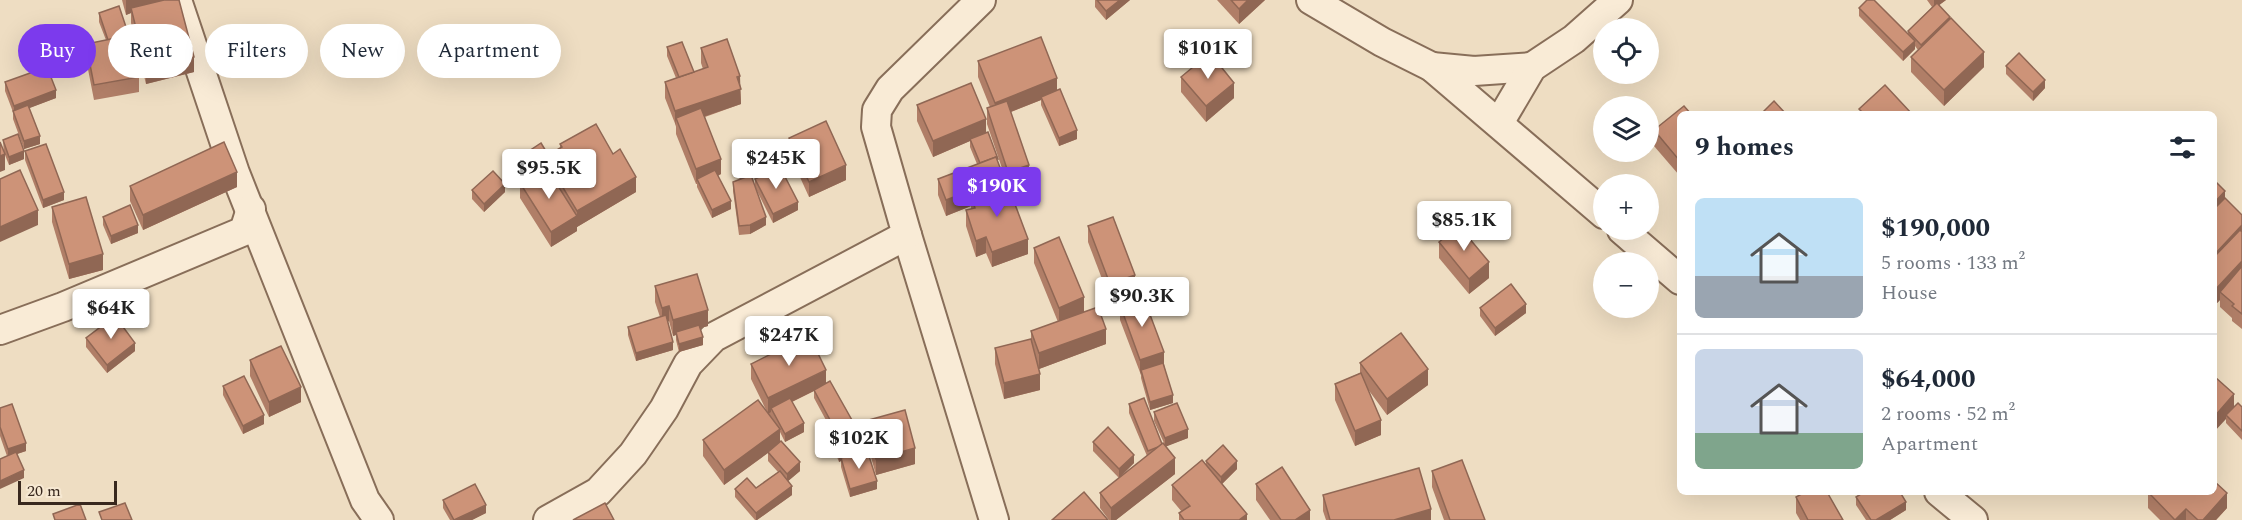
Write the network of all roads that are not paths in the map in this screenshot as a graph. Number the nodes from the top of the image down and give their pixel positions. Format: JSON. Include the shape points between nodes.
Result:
{"nodes":[{"id":1,"x":177,"y":0,"type":"edge"},
{"id":2,"x":981,"y":0,"type":"edge"},
{"id":3,"x":1311,"y":0,"type":"edge"},
{"id":4,"x":1618,"y":0,"type":"edge"},
{"id":5,"x":1432,"y":67,"type":"junction"},
{"id":6,"x":1532,"y":67,"type":"junction"},
{"id":7,"x":1500,"y":123,"type":"junction"},
{"id":8,"x":1593,"y":204,"type":"edge"},
{"id":9,"x":251,"y":209,"type":"junction"},
{"id":10,"x":907,"y":235,"type":"junction"},
{"id":11,"x":1634,"y":240,"type":"edge"},
{"id":12,"x":1677,"y":277,"type":"edge"},
{"id":13,"x":0,"y":330,"type":"edge"},
{"id":14,"x":1943,"y":495,"type":"edge"},
{"id":15,"x":379,"y":520,"type":"edge"},
{"id":16,"x":548,"y":520,"type":"edge"},
{"id":17,"x":994,"y":520,"type":"edge"},
{"id":18,"x":1973,"y":520,"type":"edge"}],
"edges":[{"from":1,"to":9,"type":"street","via":[[235,173]]},
{"from":2,"to":10,"type":"street","via":[[890,89],[877,110],[876,127]]},
{"from":3,"to":5,"type":"street"},
{"from":4,"to":6,"type":"street","via":[[1574,39]]},
{"from":5,"to":6,"type":"street","via":[[1474,71]]},
{"from":5,"to":7,"type":"street"},
{"from":6,"to":7,"type":"street"},
{"from":7,"to":8,"type":"street"},
{"from":9,"to":13,"type":"street","via":[[244,231]]},
{"from":9,"to":15,"type":"street","via":[[365,500]]},
{"from":10,"to":16,"type":"street","via":[[714,337],[688,364],[633,454],[598,492]]},
{"from":10,"to":17,"type":"street"},
{"from":11,"to":12,"type":"street"},
{"from":14,"to":18,"type":"street"}]}
